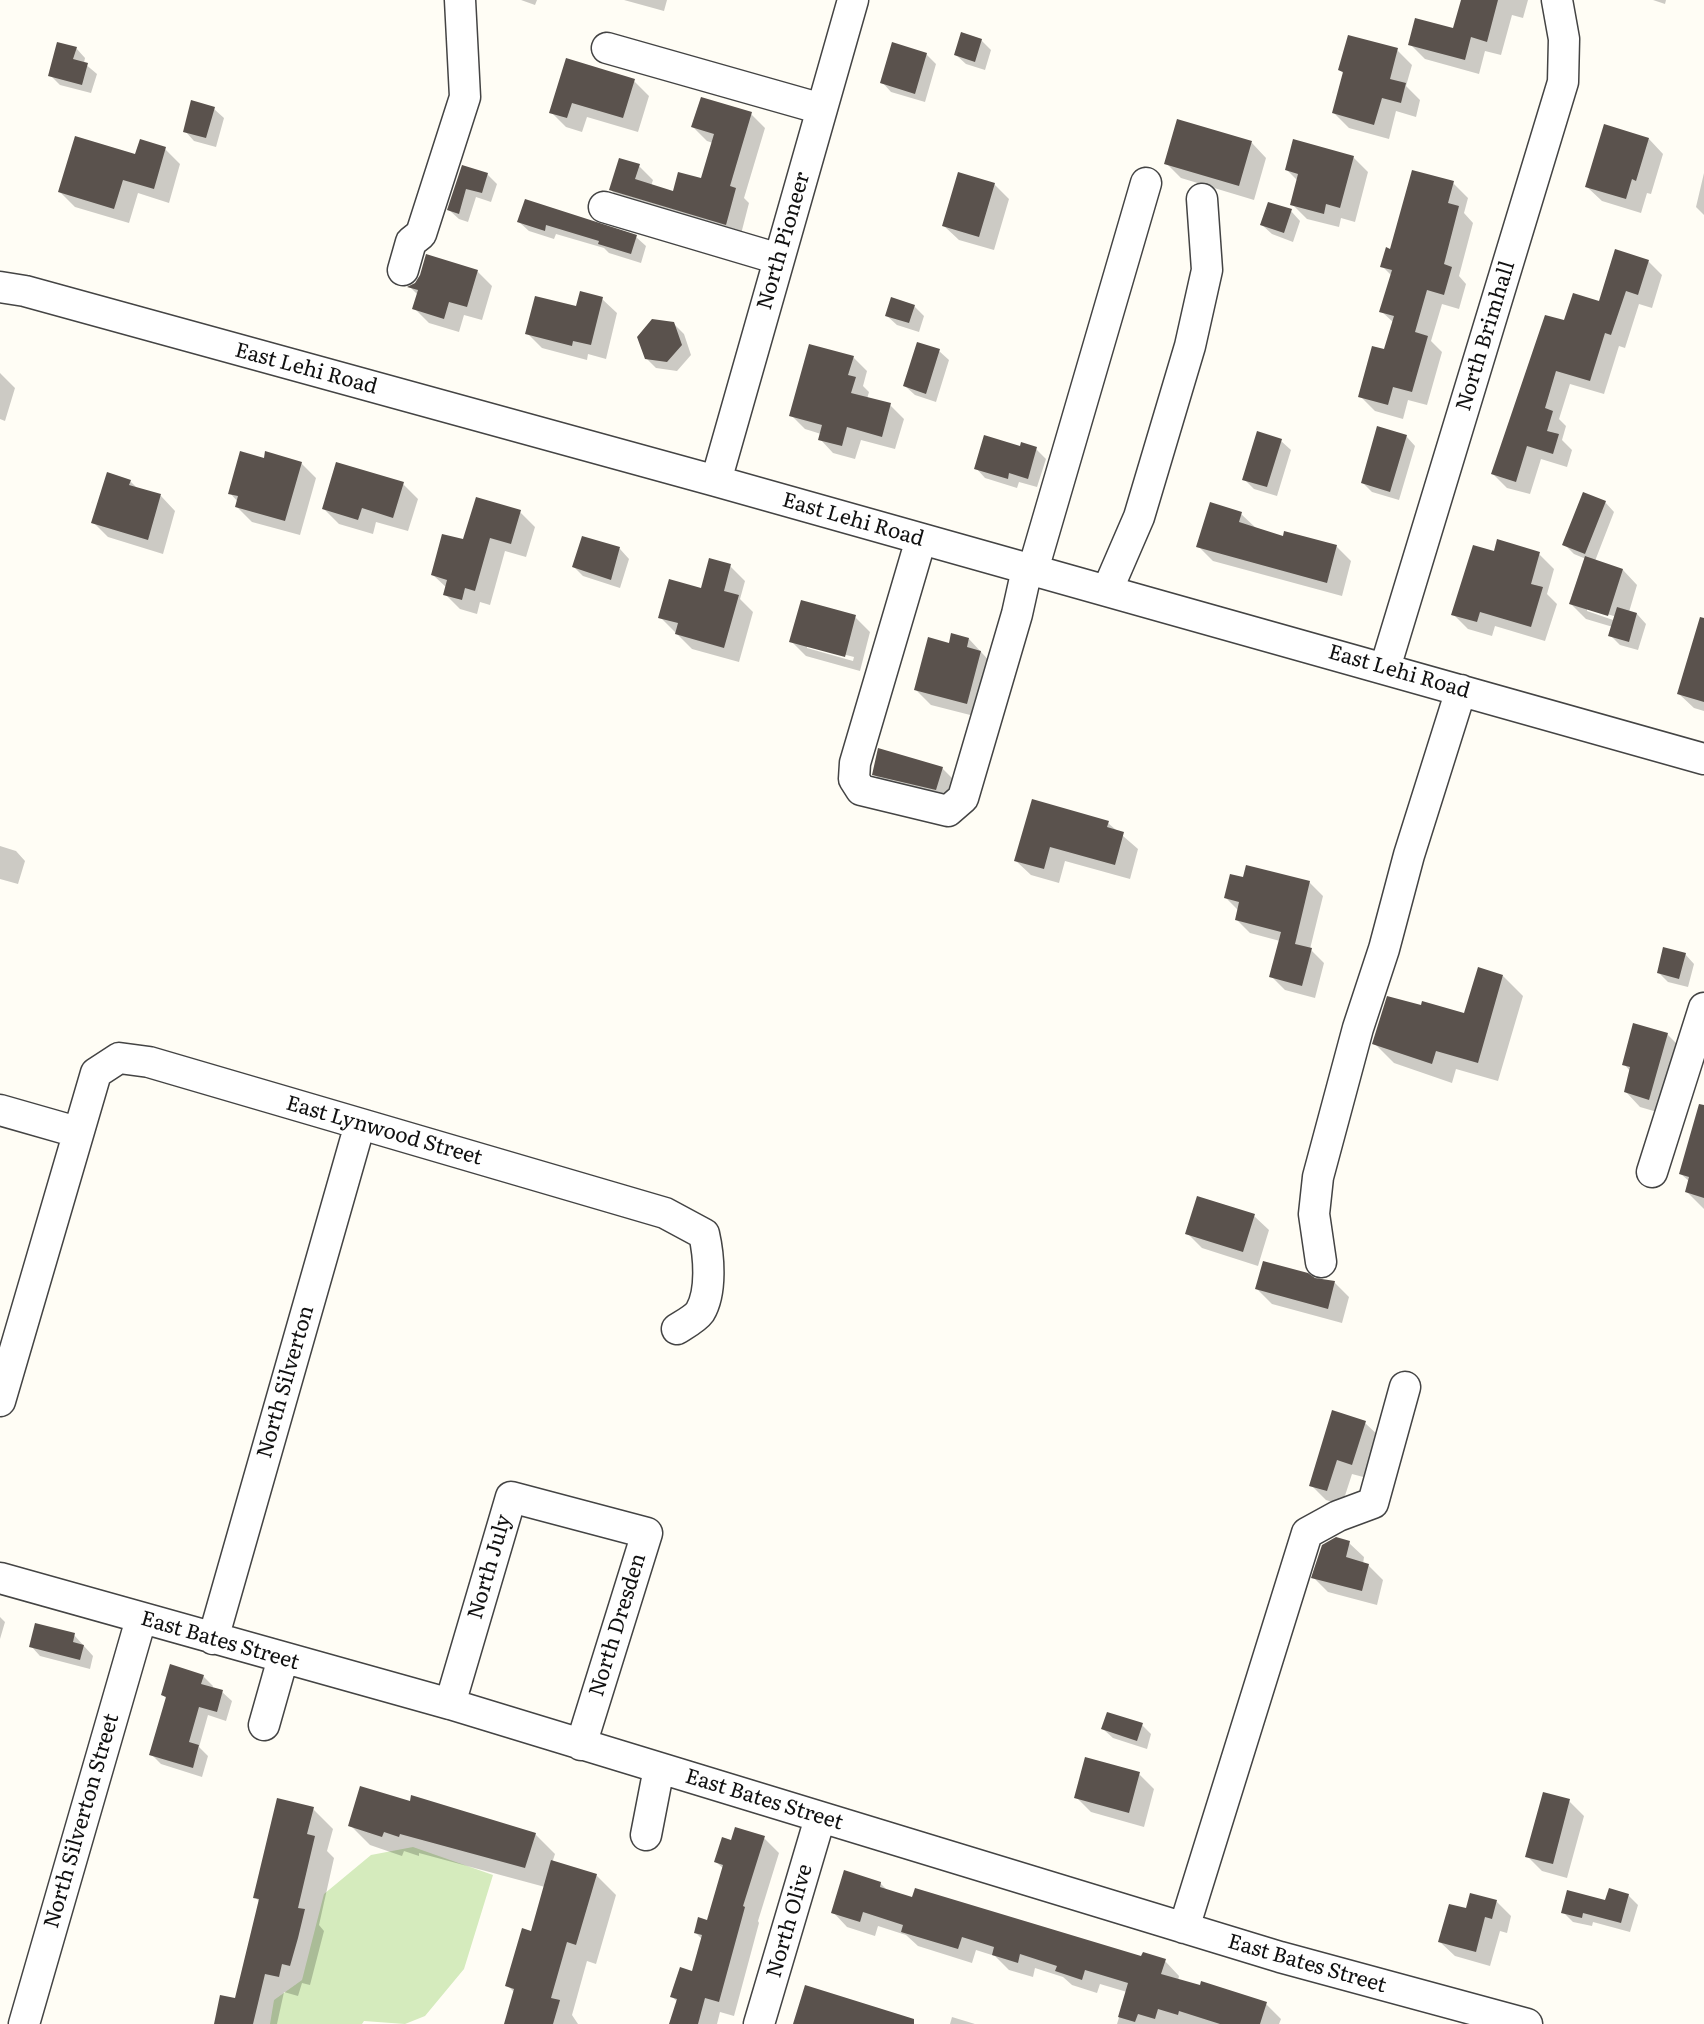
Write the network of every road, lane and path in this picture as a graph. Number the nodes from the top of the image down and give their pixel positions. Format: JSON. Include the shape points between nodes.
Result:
{"nodes":[{"id":1,"x":460,"y":0,"type":"edge"},
{"id":2,"x":853,"y":0,"type":"edge"},
{"id":3,"x":1557,"y":0,"type":"edge"},
{"id":4,"x":607,"y":47,"type":"dead end"},
{"id":5,"x":822,"y":109,"type":"junction"},
{"id":6,"x":1146,"y":183,"type":"dead end"},
{"id":7,"x":1202,"y":199,"type":"dead end"},
{"id":8,"x":604,"y":207,"type":"dead end"},
{"id":9,"x":779,"y":259,"type":"junction"},
{"id":10,"x":403,"y":270,"type":"dead end"},
{"id":11,"x":0,"y":287,"type":"edge"},
{"id":12,"x":716,"y":481,"type":"junction"},
{"id":13,"x":921,"y":539,"type":"junction"},
{"id":14,"x":1030,"y":569,"type":"junction"},
{"id":15,"x":1107,"y":591,"type":"junction"},
{"id":16,"x":1385,"y":668,"type":"junction"},
{"id":17,"x":1461,"y":690,"type":"junction"},
{"id":18,"x":1704,"y":759,"type":"edge"},
{"id":19,"x":1704,"y":1008,"type":"edge"},
{"id":20,"x":0,"y":1110,"type":"edge"},
{"id":21,"x":360,"y":1124,"type":"junction"},
{"id":22,"x":77,"y":1132,"type":"junction"},
{"id":23,"x":1652,"y":1172,"type":"dead end"},
{"id":24,"x":1321,"y":1262,"type":"dead end"},
{"id":25,"x":677,"y":1329,"type":"dead end"},
{"id":26,"x":1405,"y":1387,"type":"dead end"},
{"id":27,"x":0,"y":1401,"type":"edge"},
{"id":28,"x":577,"y":1515,"type":"joint"},
{"id":29,"x":0,"y":1578,"type":"edge"},
{"id":30,"x":141,"y":1619,"type":"junction"},
{"id":31,"x":213,"y":1639,"type":"junction"},
{"id":32,"x":283,"y":1658,"type":"junction"},
{"id":33,"x":450,"y":1704,"type":"junction"},
{"id":34,"x":264,"y":1725,"type":"dead end"},
{"id":35,"x":581,"y":1745,"type":"junction"},
{"id":36,"x":659,"y":1768,"type":"junction"},
{"id":37,"x":820,"y":1818,"type":"junction"},
{"id":38,"x":646,"y":1835,"type":"dead end"},
{"id":39,"x":1184,"y":1928,"type":"junction"},
{"id":40,"x":24,"y":2024,"type":"edge"},
{"id":41,"x":760,"y":2024,"type":"edge"},
{"id":42,"x":1527,"y":2024,"type":"edge"}],
"edges":[{"from":1,"to":10,"type":"street","via":[[464,97],[421,234],[411,242]]},
{"from":2,"to":5,"type":"street","name":"North Pioneer"},
{"from":3,"to":16,"type":"street","name":"North Brimhall","via":[[1564,39],[1563,82]]},
{"from":4,"to":5,"type":"street"},
{"from":5,"to":9,"type":"street","name":"North Pioneer"},
{"from":6,"to":14,"type":"street"},
{"from":7,"to":15,"type":"street","via":[[1207,270],[1190,346],[1139,517]]},
{"from":8,"to":9,"type":"street"},
{"from":9,"to":12,"type":"street","name":"North Pioneer"},
{"from":11,"to":12,"type":"street","name":"East Lehi Road"},
{"from":12,"to":13,"type":"street","name":"East Lehi Road"},
{"from":13,"to":14,"type":"street","name":"East Lehi Road"},
{"from":13,"to":14,"type":"street","via":[[855,763],[854,779],[861,790],[948,811],[962,798]]},
{"from":14,"to":15,"type":"street","name":"East Lehi Road"},
{"from":15,"to":16,"type":"street","name":"East Lehi Road"},
{"from":16,"to":17,"type":"street","name":"East Lehi Road"},
{"from":17,"to":18,"type":"street","name":"East Lehi Road"},
{"from":17,"to":24,"type":"street","via":[[1358,1028],[1318,1177],[1314,1214]]},
{"from":19,"to":23,"type":"street"},
{"from":20,"to":22,"type":"street"},
{"from":21,"to":22,"type":"street","name":"East Lynwood Street","via":[[149,1062],[119,1058],[96,1073]]},
{"from":21,"to":25,"type":"street","name":"East Lynwood Street","via":[[665,1213],[704,1234],[710,1259],[703,1300],[699,1313]]},
{"from":21,"to":31,"type":"street","name":"North Silverton"},
{"from":22,"to":27,"type":"street","name":"East Lynwood Street"},
{"from":26,"to":39,"type":"street","via":[[1373,1503],[1307,1533]]},
{"from":28,"to":33,"type":"street","name":"North July","via":[[511,1497]]},
{"from":28,"to":35,"type":"street","name":"North Dresden","via":[[647,1533]]},
{"from":29,"to":30,"type":"street","name":"East Bates Street"},
{"from":30,"to":31,"type":"street","name":"East Bates Street"},
{"from":30,"to":40,"type":"street","name":"North Silverton Street"},
{"from":31,"to":32,"type":"street","name":"East Bates Street"},
{"from":32,"to":33,"type":"street","name":"East Bates Street"},
{"from":32,"to":34,"type":"street"},
{"from":33,"to":35,"type":"street","name":"East Bates Street"},
{"from":35,"to":36,"type":"street","name":"East Bates Street"},
{"from":36,"to":37,"type":"street","name":"East Bates Street"},
{"from":36,"to":38,"type":"street"},
{"from":37,"to":39,"type":"street","name":"East Bates Street"},
{"from":37,"to":41,"type":"street","name":"North Olive"},
{"from":39,"to":42,"type":"street","name":"East Bates Street"}]}
